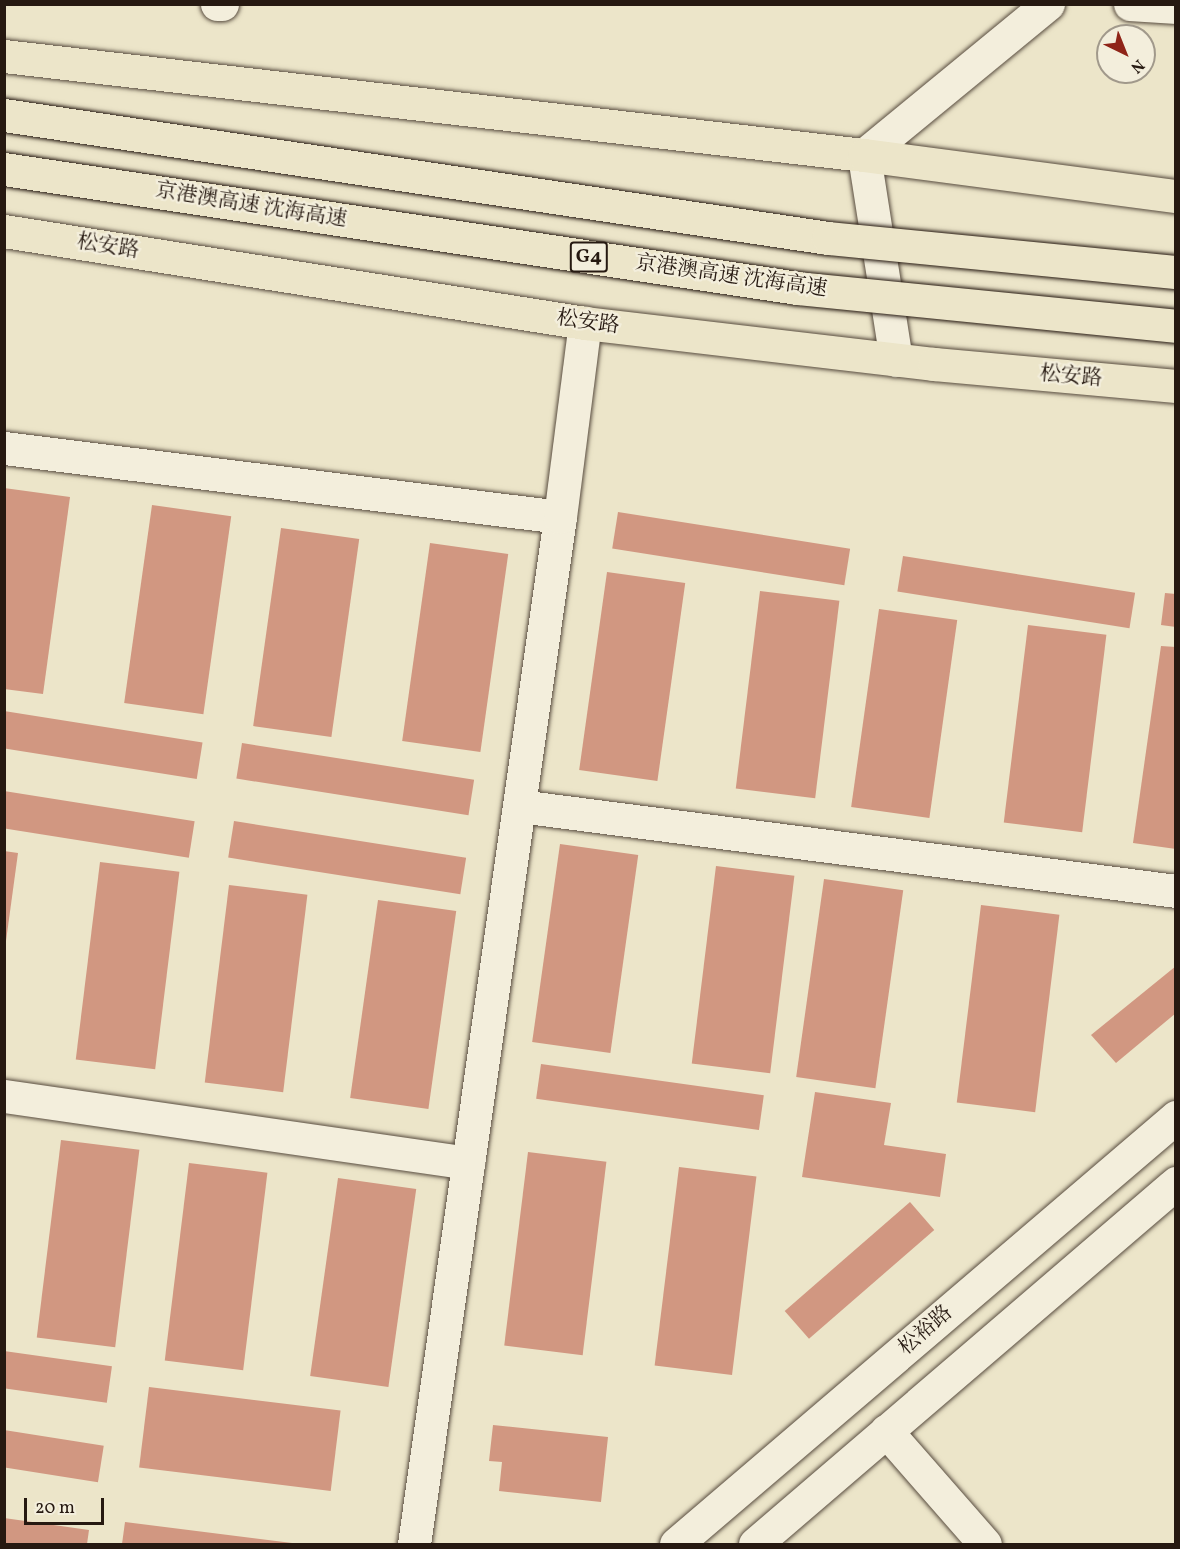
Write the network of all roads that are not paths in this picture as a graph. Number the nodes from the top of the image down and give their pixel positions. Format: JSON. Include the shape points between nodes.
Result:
{"nodes":[{"id":1,"x":218,"y":4,"type":"edge"},
{"id":2,"x":222,"y":4,"type":"edge"},
{"id":3,"x":1048,"y":4,"type":"edge"},
{"id":4,"x":1130,"y":4,"type":"edge"},
{"id":5,"x":1176,"y":7,"type":"edge"},
{"id":6,"x":4,"y":56,"type":"edge"},
{"id":7,"x":4,"y":115,"type":"edge"},
{"id":8,"x":864,"y":155,"type":"junction"},
{"id":9,"x":4,"y":169,"type":"edge"},
{"id":10,"x":1176,"y":196,"type":"edge"},
{"id":11,"x":4,"y":231,"type":"edge"},
{"id":12,"x":1176,"y":272,"type":"edge"},
{"id":13,"x":585,"y":323,"type":"junction"},
{"id":14,"x":1176,"y":326,"type":"edge"},
{"id":15,"x":896,"y":360,"type":"junction"},
{"id":16,"x":1176,"y":386,"type":"edge"},
{"id":17,"x":4,"y":448,"type":"edge"},
{"id":18,"x":560,"y":517,"type":"junction"},
{"id":19,"x":519,"y":806,"type":"junction"},
{"id":20,"x":1176,"y":891,"type":"edge"},
{"id":21,"x":4,"y":1096,"type":"edge"},
{"id":22,"x":1176,"y":1117,"type":"edge"},
{"id":23,"x":468,"y":1163,"type":"junction"},
{"id":24,"x":1176,"y":1183,"type":"edge"},
{"id":25,"x":886,"y":1431,"type":"junction"},
{"id":26,"x":414,"y":1545,"type":"edge"},
{"id":27,"x":676,"y":1545,"type":"edge"},
{"id":28,"x":755,"y":1545,"type":"edge"},
{"id":29,"x":986,"y":1545,"type":"edge"}],
"edges":[{"from":1,"to":2,"type":"street"},
{"from":3,"to":8,"type":"street"},
{"from":4,"to":5,"type":"street"},
{"from":6,"to":8,"type":"main road"},
{"from":7,"to":12,"type":"main road","bridge":true,"via":[[828,238]]},
{"from":8,"to":10,"type":"main road"},
{"from":8,"to":15,"type":"street"},
{"from":9,"to":14,"type":"main road","name":"京港澳高速 沈海高速","number":"G4","bridge":true,"via":[[796,288]]},
{"from":11,"to":13,"type":"main road","name":"松安路"},
{"from":13,"to":15,"type":"main road","name":"松安路"},
{"from":13,"to":18,"type":"street"},
{"from":15,"to":16,"type":"main road","name":"松安路"},
{"from":17,"to":18,"type":"street"},
{"from":18,"to":19,"type":"street"},
{"from":19,"to":20,"type":"street"},
{"from":19,"to":23,"type":"street"},
{"from":21,"to":23,"type":"street"},
{"from":22,"to":27,"type":"street","name":"松裕路"},
{"from":23,"to":26,"type":"street"},
{"from":24,"to":25,"type":"street"},
{"from":25,"to":28,"type":"street"},
{"from":25,"to":29,"type":"street"}]}
